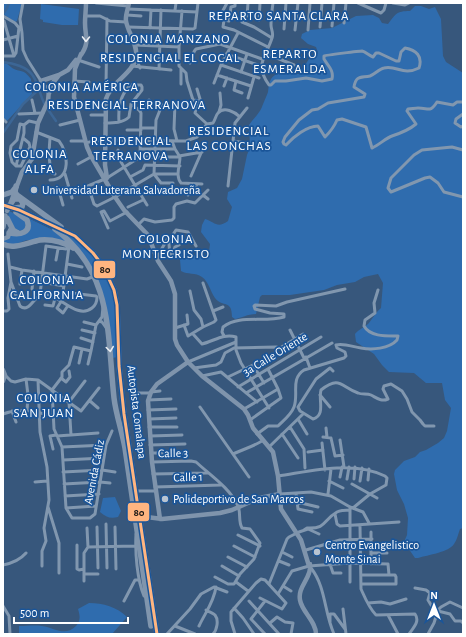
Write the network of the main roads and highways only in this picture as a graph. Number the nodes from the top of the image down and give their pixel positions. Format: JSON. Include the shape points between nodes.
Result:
{"nodes":[{"id":1,"x":86,"y":3,"type":"edge"},
{"id":2,"x":128,"y":6,"type":"edge"},
{"id":3,"x":82,"y":54,"type":"junction"},
{"id":4,"x":68,"y":70,"type":"junction"},
{"id":5,"x":59,"y":75,"type":"junction"},
{"id":6,"x":74,"y":79,"type":"junction"},
{"id":7,"x":49,"y":92,"type":"junction"},
{"id":8,"x":105,"y":165,"type":"junction"},
{"id":9,"x":98,"y":166,"type":"junction"},
{"id":10,"x":106,"y":178,"type":"junction"},
{"id":11,"x":16,"y":186,"type":"junction"},
{"id":12,"x":3,"y":196,"type":"edge"},
{"id":13,"x":8,"y":210,"type":"edge"},
{"id":14,"x":3,"y":227,"type":"edge"},
{"id":15,"x":7,"y":233,"type":"edge"},
{"id":16,"x":20,"y":234,"type":"junction"},
{"id":17,"x":75,"y":236,"type":"junction"},
{"id":18,"x":3,"y":239,"type":"edge"},
{"id":19,"x":29,"y":243,"type":"junction"},
{"id":20,"x":3,"y":245,"type":"edge"},
{"id":21,"x":88,"y":263,"type":"junction"},
{"id":22,"x":188,"y":362,"type":"junction"},
{"id":23,"x":3,"y":370,"type":"edge"},
{"id":24,"x":3,"y":381,"type":"edge"},
{"id":25,"x":114,"y":384,"type":"junction"},
{"id":26,"x":121,"y":385,"type":"junction"},
{"id":27,"x":124,"y":408,"type":"junction"},
{"id":28,"x":117,"y":414,"type":"junction"},
{"id":29,"x":280,"y":496,"type":"junction"},
{"id":30,"x":139,"y":516,"type":"junction"},
{"id":31,"x":160,"y":519,"type":"junction"},
{"id":32,"x":293,"y":524,"type":"junction"},
{"id":33,"x":300,"y":531,"type":"junction"},
{"id":34,"x":309,"y":566,"type":"junction"},
{"id":35,"x":157,"y":633,"type":"edge"},
{"id":36,"x":316,"y":634,"type":"edge"}],
"edges":[{"from":1,"to":3,"type":"main road","one_way":true,"via":[[87,40]]},
{"from":2,"to":8,"type":"main road","via":[[127,25],[135,45],[136,59],[109,91],[105,102]]},
{"from":3,"to":4,"type":"main road"},
{"from":3,"to":6,"type":"main road"},
{"from":4,"to":5,"type":"main road"},
{"from":4,"to":6,"type":"main road","via":[[73,69]]},
{"from":5,"to":7,"type":"main road"},
{"from":5,"to":7,"type":"main road","via":[[51,79],[42,79]]},
{"from":6,"to":9,"type":"main road","via":[[74,100],[91,157]]},
{"from":7,"to":11,"type":"main road","via":[[48,101],[38,122],[32,159]]},
{"from":8,"to":9,"type":"main road","via":[[102,168]]},
{"from":8,"to":10,"type":"main road"},
{"from":9,"to":10,"type":"main road"},
{"from":10,"to":22,"type":"main road","via":[[115,197],[148,235],[173,287],[175,339]]},
{"from":11,"to":12,"type":"highway","via":[[12,192]]},
{"from":11,"to":13,"type":"main road"},
{"from":11,"to":17,"type":"highway","via":[[17,195]]},
{"from":12,"to":13,"type":"highway","via":[[11,195]]},
{"from":13,"to":14,"type":"highway"},
{"from":13,"to":16,"type":"highway","via":[[13,230]]},
{"from":13,"to":16,"type":"highway","via":[[23,216],[28,222],[27,230]]},
{"from":13,"to":17,"type":"highway","name":"Autopista Comalapa"},
{"from":13,"to":18,"type":"main road","via":[[9,235]]},
{"from":13,"to":21,"type":"highway","name":"Autopista Comalapa","via":[[54,229],[70,242]]},
{"from":15,"to":16,"type":"highway"},
{"from":17,"to":26,"type":"highway","name":"Autopista Comalapa","via":[[100,262],[114,290]]},
{"from":19,"to":20,"type":"highway"},
{"from":19,"to":20,"type":"highway","via":[[12,247]]},
{"from":19,"to":21,"type":"highway","via":[[42,240],[62,242],[77,251]]},
{"from":21,"to":25,"type":"highway","name":"Autopista Comalapa","one_way":true,"via":[[101,293]]},
{"from":22,"to":29,"type":"main road","via":[[244,409],[253,428],[274,457]]},
{"from":22,"to":31,"type":"main road","via":[[163,379],[151,392],[148,400],[150,445]]},
{"from":23,"to":24,"type":"main road"},
{"from":25,"to":26,"type":"highway","via":[[118,393]]},
{"from":25,"to":28,"type":"highway","name":"Autopista Comalapa"},
{"from":26,"to":27,"type":"highway","name":"Autopista Comalapa"},
{"from":27,"to":28,"type":"highway","via":[[121,399],[118,398]]},
{"from":27,"to":30,"type":"highway","name":"Autopista Comalapa"},
{"from":28,"to":35,"type":"highway","name":"Autopista Comalapa","via":[[124,442],[148,609]]},
{"from":29,"to":31,"type":"main road","via":[[259,498],[220,513]]},
{"from":29,"to":32,"type":"main road"},
{"from":29,"to":32,"type":"main road","via":[[282,510]]},
{"from":30,"to":31,"type":"main road"},
{"from":30,"to":35,"type":"highway","name":"Autopista Comalapa"},
{"from":32,"to":33,"type":"main road"},
{"from":33,"to":34,"type":"main road"},
{"from":33,"to":34,"type":"main road"},
{"from":34,"to":36,"type":"main road","via":[[309,574],[299,596]]}]}
